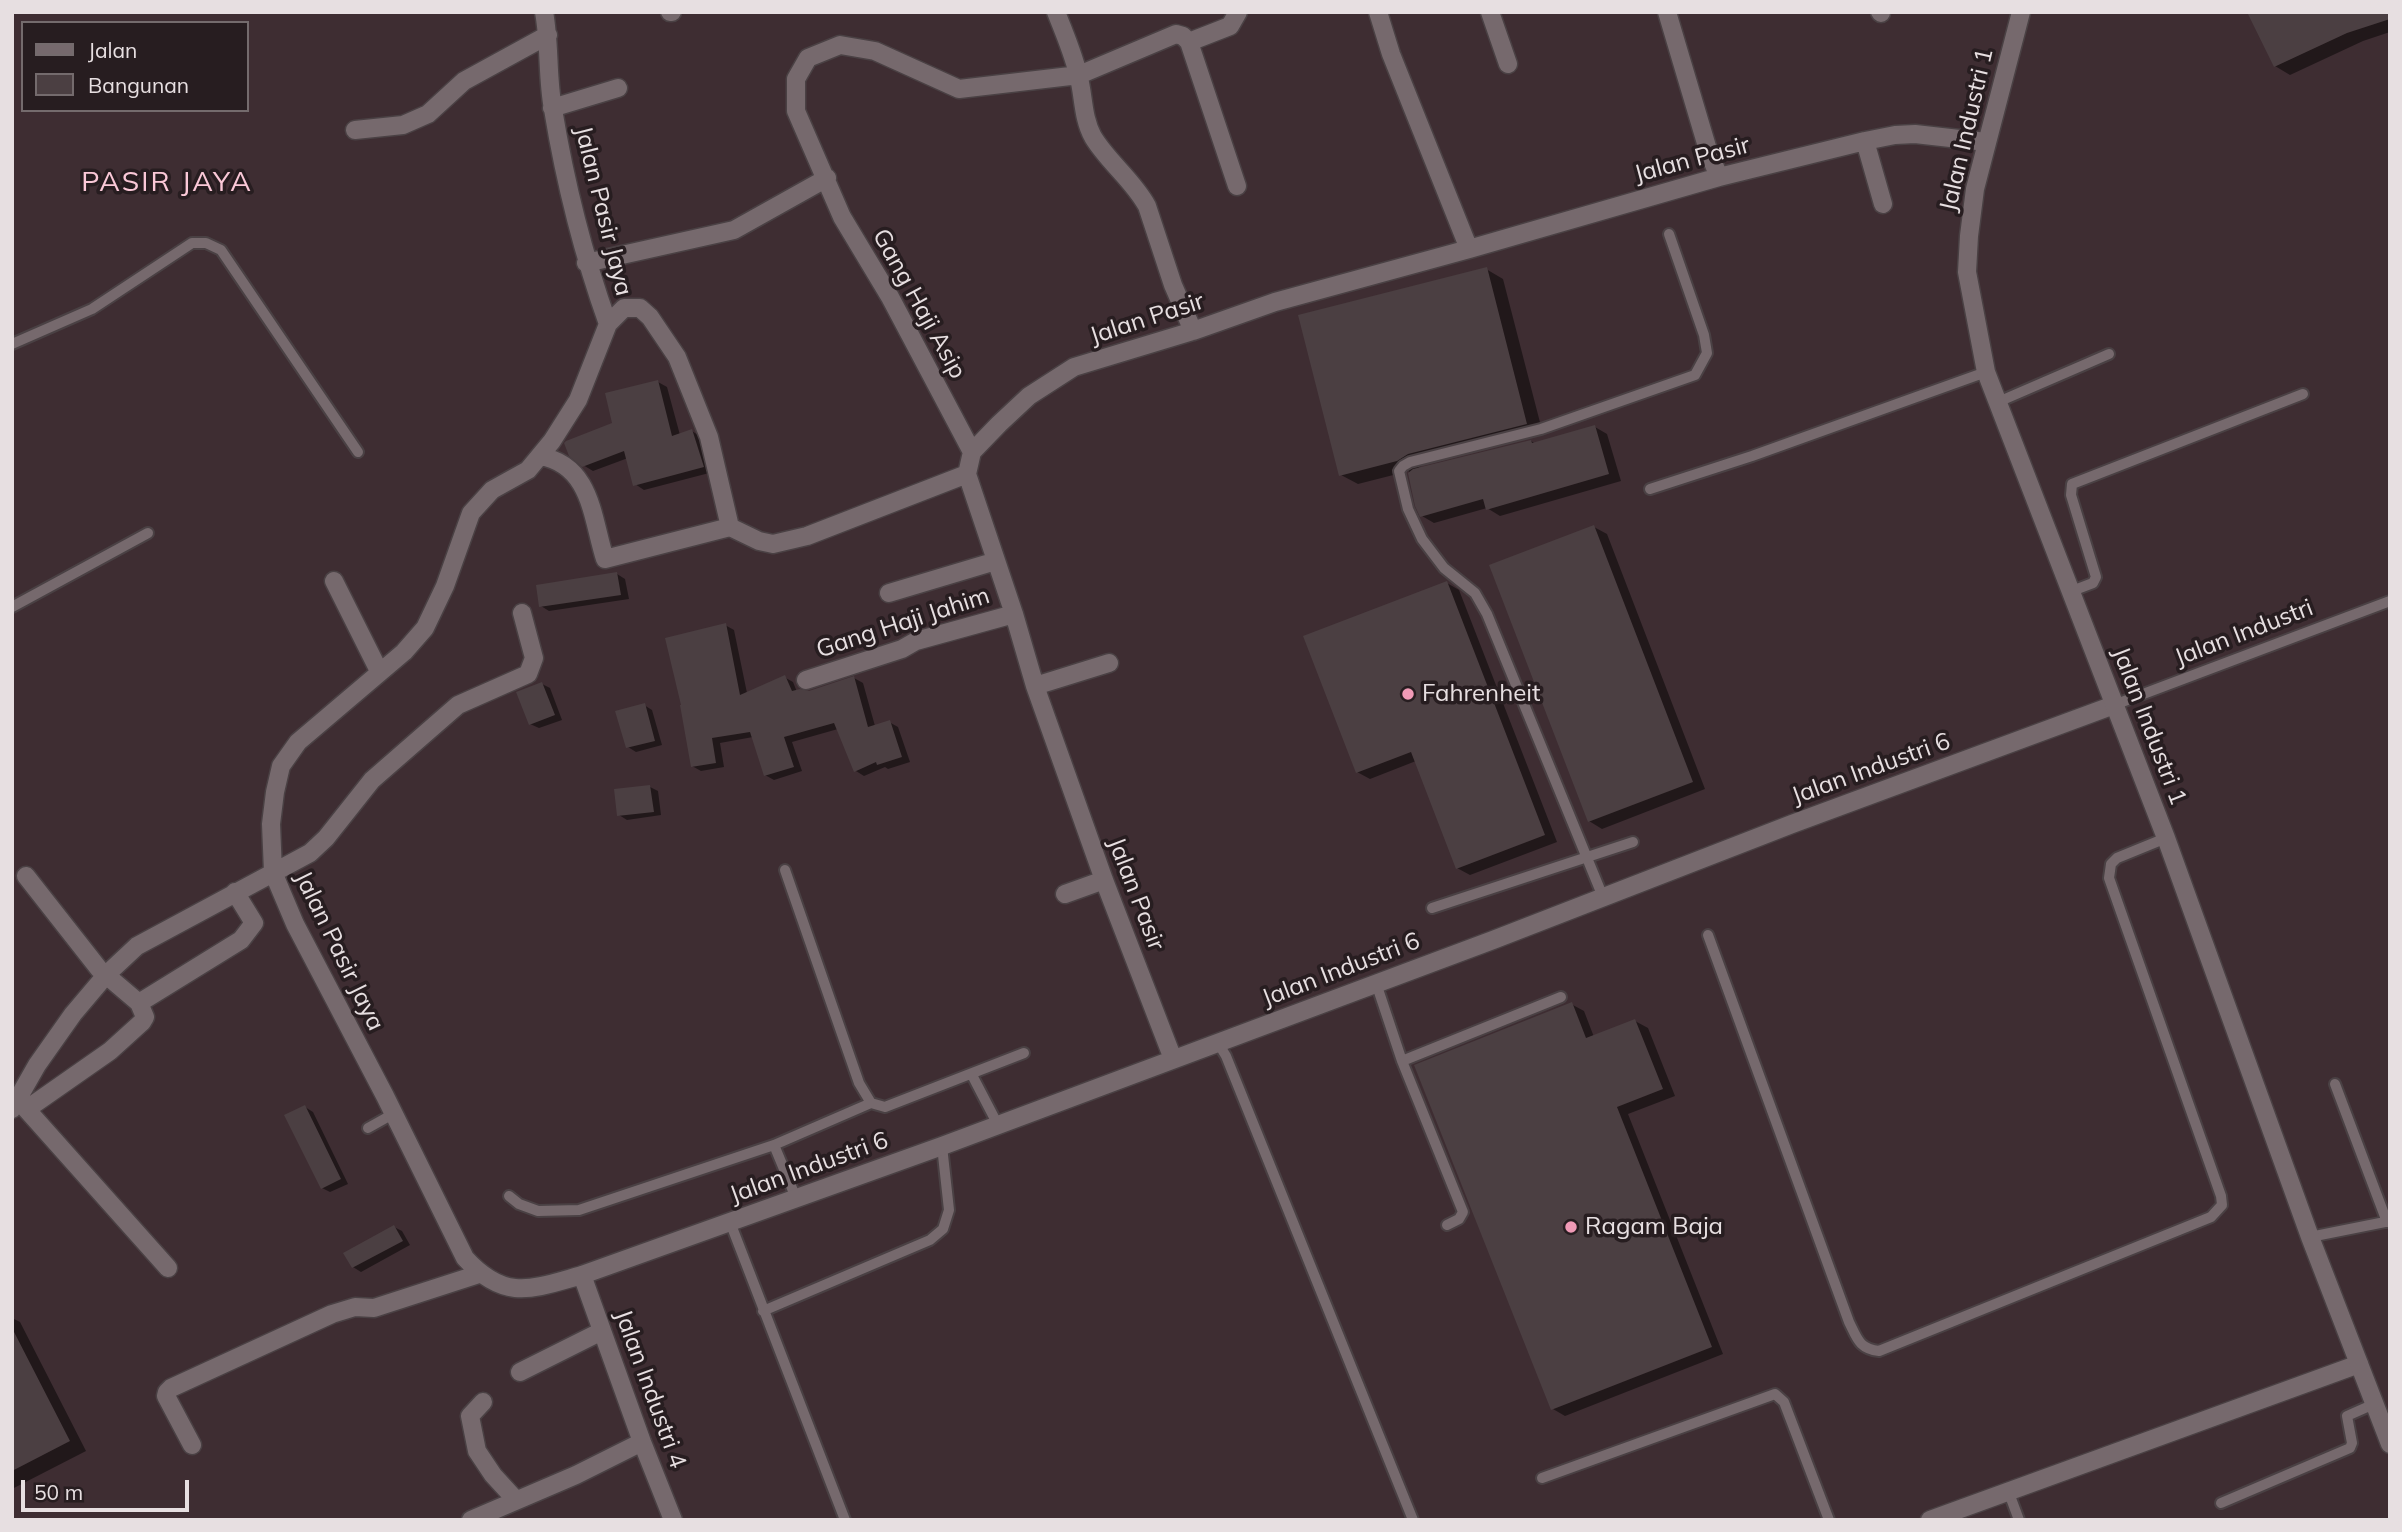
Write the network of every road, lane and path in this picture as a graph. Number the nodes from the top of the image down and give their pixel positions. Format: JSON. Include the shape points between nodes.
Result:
{"nodes":[{"id":1,"x":544,"y":12,"type":"edge"},
{"id":2,"x":1056,"y":12,"type":"edge"},
{"id":3,"x":1238,"y":12,"type":"edge"},
{"id":4,"x":1378,"y":12,"type":"edge"},
{"id":5,"x":1490,"y":12,"type":"edge"},
{"id":6,"x":1667,"y":12,"type":"edge"},
{"id":7,"x":2021,"y":12,"type":"edge"},
{"id":8,"x":548,"y":35,"type":"junction"},
{"id":9,"x":1189,"y":42,"type":"junction"},
{"id":10,"x":1508,"y":64,"type":"dead end"},
{"id":11,"x":1079,"y":75,"type":"junction"},
{"id":12,"x":618,"y":88,"type":"dead end"},
{"id":13,"x":552,"y":108,"type":"junction"},
{"id":14,"x":355,"y":130,"type":"dead end"},
{"id":15,"x":1865,"y":141,"type":"junction"},
{"id":16,"x":1986,"y":142,"type":"junction"},
{"id":17,"x":1719,"y":177,"type":"junction"},
{"id":18,"x":827,"y":178,"type":"junction"},
{"id":19,"x":1237,"y":186,"type":"dead end"},
{"id":20,"x":1883,"y":204,"type":"dead end"},
{"id":21,"x":1669,"y":234,"type":"dead end"},
{"id":22,"x":1469,"y":249,"type":"junction"},
{"id":23,"x":586,"y":262,"type":"junction"},
{"id":24,"x":608,"y":324,"type":"junction"},
{"id":25,"x":1193,"y":331,"type":"junction"},
{"id":26,"x":12,"y":344,"type":"edge"},
{"id":27,"x":2109,"y":354,"type":"dead end"},
{"id":28,"x":1986,"y":373,"type":"junction"},
{"id":29,"x":2303,"y":394,"type":"dead end"},
{"id":30,"x":1998,"y":402,"type":"junction"},
{"id":31,"x":358,"y":452,"type":"dead end"},
{"id":32,"x":972,"y":452,"type":"junction"},
{"id":33,"x":540,"y":456,"type":"junction"},
{"id":34,"x":967,"y":474,"type":"junction"},
{"id":35,"x":1650,"y":489,"type":"dead end"},
{"id":36,"x":730,"y":527,"type":"junction"},
{"id":37,"x":148,"y":533,"type":"dead end"},
{"id":38,"x":996,"y":561,"type":"junction"},
{"id":39,"x":334,"y":582,"type":"dead end"},
{"id":40,"x":2071,"y":591,"type":"junction"},
{"id":41,"x":889,"y":593,"type":"dead end"},
{"id":42,"x":2390,"y":601,"type":"edge"},
{"id":43,"x":12,"y":607,"type":"edge"},
{"id":44,"x":522,"y":613,"type":"dead end"},
{"id":45,"x":1014,"y":614,"type":"junction"},
{"id":46,"x":1109,"y":663,"type":"dead end"},
{"id":47,"x":379,"y":671,"type":"junction"},
{"id":48,"x":806,"y":680,"type":"dead end"},
{"id":49,"x":1035,"y":687,"type":"junction"},
{"id":50,"x":2114,"y":705,"type":"junction"},
{"id":51,"x":2166,"y":838,"type":"junction"},
{"id":52,"x":1633,"y":842,"type":"dead end"},
{"id":53,"x":1586,"y":856,"type":"junction"},
{"id":54,"x":785,"y":870,"type":"dead end"},
{"id":55,"x":273,"y":872,"type":"junction"},
{"id":56,"x":26,"y":876,"type":"dead end"},
{"id":57,"x":1104,"y":880,"type":"junction"},
{"id":58,"x":235,"y":892,"type":"junction"},
{"id":59,"x":1065,"y":894,"type":"dead end"},
{"id":60,"x":1603,"y":897,"type":"junction"},
{"id":61,"x":1432,"y":908,"type":"dead end"},
{"id":62,"x":1708,"y":935,"type":"dead end"},
{"id":63,"x":106,"y":975,"type":"junction"},
{"id":64,"x":1376,"y":983,"type":"junction"},
{"id":65,"x":1561,"y":997,"type":"dead end"},
{"id":66,"x":139,"y":1003,"type":"junction"},
{"id":67,"x":1218,"y":1042,"type":"junction"},
{"id":68,"x":1024,"y":1053,"type":"dead end"},
{"id":69,"x":1173,"y":1059,"type":"junction"},
{"id":70,"x":1402,"y":1061,"type":"junction"},
{"id":71,"x":972,"y":1074,"type":"junction"},
{"id":72,"x":2335,"y":1084,"type":"dead end"},
{"id":73,"x":871,"y":1103,"type":"junction"},
{"id":74,"x":19,"y":1106,"type":"edge"},
{"id":75,"x":393,"y":1114,"type":"junction"},
{"id":76,"x":998,"y":1125,"type":"junction"},
{"id":77,"x":368,"y":1128,"type":"dead end"},
{"id":78,"x":774,"y":1145,"type":"junction"},
{"id":79,"x":942,"y":1146,"type":"junction"},
{"id":80,"x":509,"y":1196,"type":"dead end"},
{"id":81,"x":796,"y":1198,"type":"junction"},
{"id":82,"x":2388,"y":1221,"type":"edge"},
{"id":83,"x":730,"y":1222,"type":"junction"},
{"id":84,"x":1447,"y":1225,"type":"dead end"},
{"id":85,"x":2310,"y":1237,"type":"junction"},
{"id":86,"x":168,"y":1268,"type":"dead end"},
{"id":87,"x":479,"y":1274,"type":"junction"},
{"id":88,"x":582,"y":1275,"type":"junction"},
{"id":89,"x":763,"y":1311,"type":"junction"},
{"id":90,"x":602,"y":1331,"type":"junction"},
{"id":91,"x":2359,"y":1364,"type":"junction"},
{"id":92,"x":520,"y":1372,"type":"dead end"},
{"id":93,"x":483,"y":1402,"type":"dead end"},
{"id":94,"x":2374,"y":1404,"type":"junction"},
{"id":95,"x":642,"y":1442,"type":"junction"},
{"id":96,"x":2390,"y":1444,"type":"edge"},
{"id":97,"x":192,"y":1445,"type":"dead end"},
{"id":98,"x":1542,"y":1478,"type":"dead end"},
{"id":99,"x":2009,"y":1493,"type":"junction"},
{"id":100,"x":515,"y":1499,"type":"junction"},
{"id":101,"x":2221,"y":1503,"type":"dead end"},
{"id":102,"x":471,"y":1520,"type":"edge"},
{"id":103,"x":673,"y":1520,"type":"edge"},
{"id":104,"x":845,"y":1520,"type":"edge"},
{"id":105,"x":1413,"y":1520,"type":"edge"},
{"id":106,"x":1829,"y":1520,"type":"edge"},
{"id":107,"x":1930,"y":1520,"type":"edge"},
{"id":108,"x":2019,"y":1520,"type":"edge"}],
"edges":[{"from":1,"to":8,"type":"street","name":"Jalan Pasir Jaya"},
{"from":2,"to":11,"type":"street"},
{"from":3,"to":9,"type":"street","via":[[1230,26]]},
{"from":4,"to":22,"type":"street"},
{"from":5,"to":10,"type":"street"},
{"from":6,"to":17,"type":"street"},
{"from":7,"to":16,"type":"street","name":"Jalan Industri 1"},
{"from":8,"to":13,"type":"street","name":"Jalan Pasir Jaya"},
{"from":8,"to":14,"type":"street","via":[[464,81],[428,114],[403,125]]},
{"from":9,"to":11,"type":"street","name":"Gang Haji Asip","via":[[1176,34]]},
{"from":9,"to":19,"type":"street"},
{"from":11,"to":18,"type":"street","name":"Gang Haji Asip","via":[[959,89],[875,51],[839,46],[808,58],[796,79],[796,111]]},
{"from":11,"to":25,"type":"street","via":[[1093,137],[1147,206]]},
{"from":12,"to":13,"type":"street"},
{"from":13,"to":23,"type":"street","name":"Jalan Pasir Jaya"},
{"from":15,"to":16,"type":"street","name":"Jalan Pasir","via":[[1915,134]]},
{"from":15,"to":17,"type":"street","name":"Jalan Pasir"},
{"from":15,"to":20,"type":"street"},
{"from":16,"to":28,"type":"street","name":"Jalan Industri 1","via":[[1973,201],[1967,272]]},
{"from":17,"to":22,"type":"street","name":"Jalan Pasir"},
{"from":18,"to":23,"type":"street","via":[[734,230]]},
{"from":18,"to":32,"type":"street","name":"Gang Haji Asip","via":[[842,217]]},
{"from":21,"to":53,"type":"lane","via":[[1704,335],[1707,353],[1695,375],[1541,429],[1410,462],[1399,471],[1408,509],[1422,539],[1444,568],[1475,593],[1487,614]]},
{"from":22,"to":25,"type":"street","name":"Jalan Pasir","via":[[1275,302]]},
{"from":23,"to":24,"type":"street","name":"Jalan Pasir Jaya"},
{"from":24,"to":33,"type":"street","name":"Jalan Pasir Jaya","via":[[578,400]]},
{"from":24,"to":36,"type":"street","via":[[624,308],[640,308],[677,357],[709,437]]},
{"from":25,"to":32,"type":"street","name":"Jalan Pasir","via":[[1074,367],[1029,396]]},
{"from":26,"to":31,"type":"lane","via":[[92,309],[192,243],[206,243],[221,250]]},
{"from":27,"to":30,"type":"lane"},
{"from":28,"to":30,"type":"street","name":"Jalan Industri 1"},
{"from":28,"to":35,"type":"lane"},
{"from":29,"to":40,"type":"lane","via":[[2072,484],[2071,495],[2096,577]]},
{"from":30,"to":40,"type":"street","name":"Jalan Industri 1"},
{"from":32,"to":34,"type":"street"},
{"from":33,"to":36,"type":"street","via":[[565,465],[583,487],[597,520],[605,559]]},
{"from":33,"to":47,"type":"street","name":"Jalan Pasir Jaya","via":[[528,470],[492,490],[471,513],[425,628]]},
{"from":34,"to":36,"type":"street","via":[[830,528],[773,544]]},
{"from":34,"to":38,"type":"street","name":"Jalan Pasir"},
{"from":37,"to":43,"type":"lane"},
{"from":38,"to":41,"type":"street"},
{"from":38,"to":45,"type":"street","name":"Jalan Pasir"},
{"from":39,"to":47,"type":"street"},
{"from":40,"to":50,"type":"street","name":"Jalan Industri 1"},
{"from":42,"to":50,"type":"lane","name":"Jalan Industri"},
{"from":44,"to":55,"type":"street","via":[[534,658],[528,674],[458,705],[372,780],[310,853]]},
{"from":45,"to":48,"type":"street","name":"Gang Haji Jahim","via":[[916,641]]},
{"from":45,"to":49,"type":"street","name":"Jalan Pasir"},
{"from":46,"to":49,"type":"street"},
{"from":47,"to":55,"type":"street","name":"Jalan Pasir Jaya","via":[[298,742],[281,766],[271,824]]},
{"from":49,"to":57,"type":"street","name":"Jalan Pasir"},
{"from":50,"to":51,"type":"street","name":"Jalan Industri 1"},
{"from":50,"to":60,"type":"street","name":"Jalan Industri 6"},
{"from":51,"to":62,"type":"lane","via":[[2117,858],[2109,878],[2222,1205],[2211,1217],[1879,1351],[1867,1350],[1849,1322]]},
{"from":51,"to":85,"type":"street","name":"Jalan Industri 1"},
{"from":52,"to":53,"type":"lane"},
{"from":53,"to":60,"type":"lane"},
{"from":53,"to":61,"type":"lane"},
{"from":54,"to":73,"type":"lane","via":[[859,1083]]},
{"from":55,"to":58,"type":"street"},
{"from":55,"to":75,"type":"street","name":"Jalan Pasir Jaya"},
{"from":56,"to":63,"type":"street"},
{"from":57,"to":59,"type":"street"},
{"from":57,"to":69,"type":"street","name":"Jalan Pasir"},
{"from":58,"to":63,"type":"street","via":[[137,946]]},
{"from":58,"to":66,"type":"street","via":[[254,923],[241,940]]},
{"from":60,"to":64,"type":"street","name":"Jalan Industri 6"},
{"from":63,"to":66,"type":"street"},
{"from":63,"to":74,"type":"street","via":[[37,1065]]},
{"from":64,"to":67,"type":"street","name":"Jalan Industri 6"},
{"from":64,"to":70,"type":"lane"},
{"from":65,"to":70,"type":"lane"},
{"from":66,"to":74,"type":"street","via":[[145,1017],[127,1037]]},
{"from":67,"to":69,"type":"street","name":"Jalan Industri 6"},
{"from":67,"to":105,"type":"lane"},
{"from":68,"to":71,"type":"lane"},
{"from":69,"to":76,"type":"street","name":"Jalan Industri 6"},
{"from":70,"to":84,"type":"lane","via":[[1464,1212]]},
{"from":71,"to":73,"type":"lane","via":[[885,1107]]},
{"from":71,"to":76,"type":"lane"},
{"from":72,"to":82,"type":"lane"},
{"from":73,"to":78,"type":"lane"},
{"from":74,"to":86,"type":"street"},
{"from":75,"to":77,"type":"lane"},
{"from":75,"to":87,"type":"street","name":"Jalan Pasir Jaya","via":[[465,1258]]},
{"from":76,"to":79,"type":"street","name":"Jalan Industri 6"},
{"from":78,"to":80,"type":"lane","via":[[579,1210],[538,1211]]},
{"from":78,"to":81,"type":"lane"},
{"from":79,"to":81,"type":"street","name":"Jalan Industri 6"},
{"from":79,"to":89,"type":"lane","via":[[949,1210],[943,1229],[930,1240]]},
{"from":81,"to":83,"type":"street","name":"Jalan Industri 6"},
{"from":82,"to":85,"type":"lane"},
{"from":83,"to":88,"type":"street","name":"Jalan Industri 6"},
{"from":83,"to":89,"type":"lane"},
{"from":85,"to":91,"type":"street","name":"Jalan Industri 1"},
{"from":87,"to":88,"type":"street","via":[[504,1287],[530,1290]]},
{"from":87,"to":97,"type":"street","via":[[374,1308],[355,1307],[332,1314],[172,1388],[166,1396]]},
{"from":88,"to":90,"type":"street","name":"Jalan Industri 4"},
{"from":89,"to":104,"type":"lane"},
{"from":90,"to":92,"type":"street"},
{"from":90,"to":95,"type":"street","name":"Jalan Industri 4"},
{"from":91,"to":94,"type":"street","name":"Jalan Industri 1"},
{"from":91,"to":99,"type":"street"},
{"from":93,"to":100,"type":"street","via":[[470,1416],[477,1451]]},
{"from":94,"to":96,"type":"street","name":"Jalan Industri 1"},
{"from":94,"to":101,"type":"lane","via":[[2347,1416],[2350,1448]]},
{"from":95,"to":100,"type":"street"},
{"from":95,"to":103,"type":"street","name":"Jalan Industri 4"},
{"from":98,"to":106,"type":"lane","via":[[1774,1394],[1784,1402]]},
{"from":99,"to":107,"type":"street"},
{"from":99,"to":108,"type":"lane"},
{"from":100,"to":102,"type":"street"}]}
